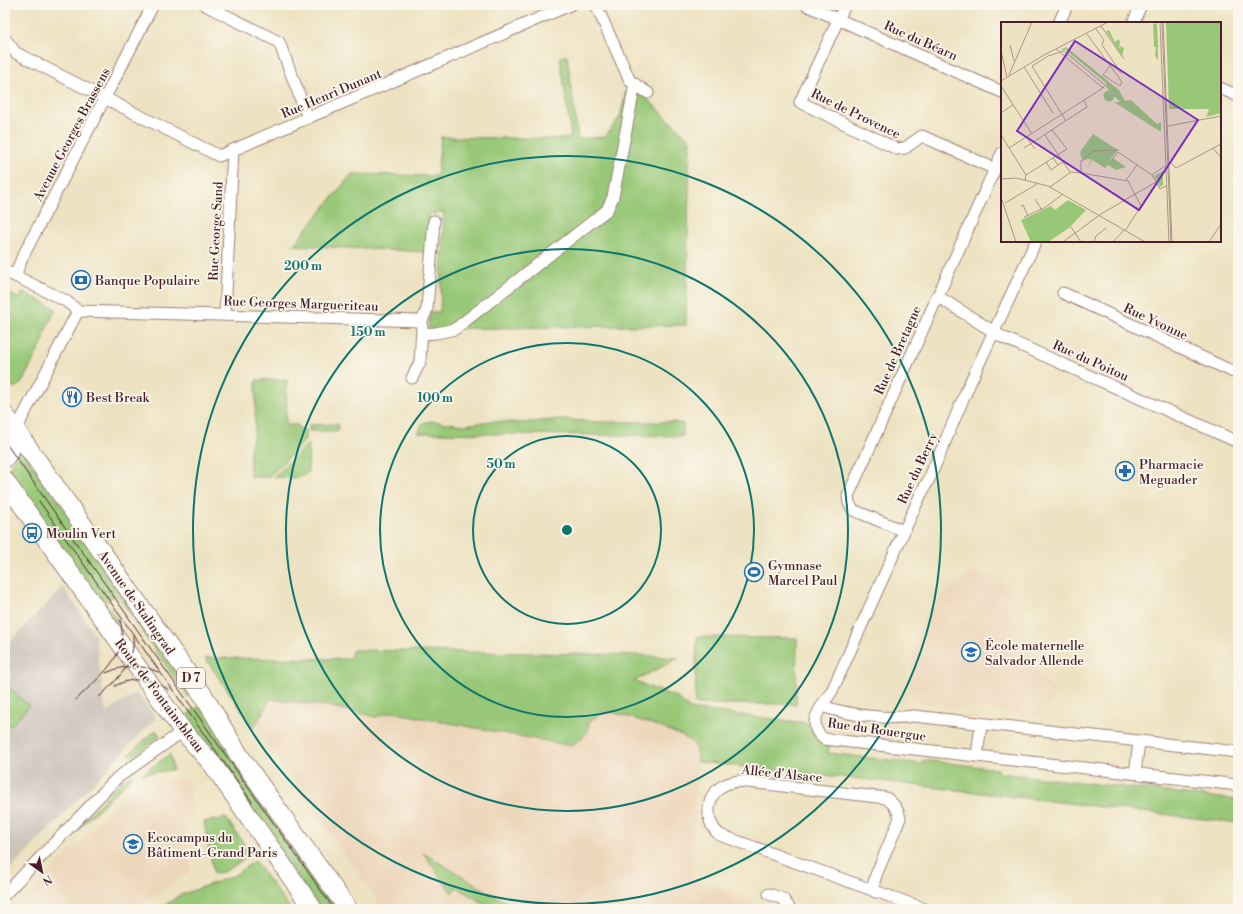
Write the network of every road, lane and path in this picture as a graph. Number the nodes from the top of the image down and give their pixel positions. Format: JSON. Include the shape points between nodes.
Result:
{"nodes":[{"id":1,"x":153,"y":5,"type":"edge"},
{"id":2,"x":205,"y":5,"type":"edge"},
{"id":3,"x":570,"y":5,"type":"edge"},
{"id":4,"x":596,"y":5,"type":"edge"},
{"id":5,"x":806,"y":5,"type":"edge"},
{"id":6,"x":845,"y":5,"type":"edge"},
{"id":7,"x":1067,"y":5,"type":"edge"},
{"id":8,"x":1141,"y":5,"type":"edge"},
{"id":9,"x":839,"y":20,"type":"junction"},
{"id":10,"x":1059,"y":22,"type":"edge"},
{"id":11,"x":1133,"y":22,"type":"edge"},
{"id":12,"x":5,"y":39,"type":"edge"},
{"id":13,"x":634,"y":84,"type":"junction"},
{"id":14,"x":1221,"y":88,"type":"edge"},
{"id":15,"x":1001,"y":92,"type":"edge"},
{"id":16,"x":648,"y":93,"type":"dead end"},
{"id":17,"x":1238,"y":96,"type":"edge"},
{"id":18,"x":105,"y":98,"type":"junction"},
{"id":19,"x":308,"y":118,"type":"junction"},
{"id":20,"x":233,"y":150,"type":"junction"},
{"id":21,"x":1001,"y":155,"type":"edge"},
{"id":22,"x":994,"y":169,"type":"junction"},
{"id":23,"x":434,"y":221,"type":"dead end"},
{"id":24,"x":1036,"y":242,"type":"edge"},
{"id":25,"x":10,"y":274,"type":"edge"},
{"id":26,"x":1063,"y":293,"type":"dead end"},
{"id":27,"x":937,"y":296,"type":"junction"},
{"id":28,"x":78,"y":311,"type":"junction"},
{"id":29,"x":226,"y":314,"type":"junction"},
{"id":30,"x":422,"y":321,"type":"junction"},
{"id":31,"x":994,"y":331,"type":"junction"},
{"id":32,"x":422,"y":334,"type":"junction"},
{"id":33,"x":1238,"y":374,"type":"edge"},
{"id":34,"x":412,"y":378,"type":"dead end"},
{"id":35,"x":5,"y":415,"type":"edge"},
{"id":36,"x":17,"y":432,"type":"junction"},
{"id":37,"x":1238,"y":442,"type":"edge"},
{"id":38,"x":5,"y":458,"type":"edge"},
{"id":39,"x":5,"y":481,"type":"edge"},
{"id":40,"x":904,"y":531,"type":"junction"},
{"id":41,"x":822,"y":706,"type":"junction"},
{"id":42,"x":981,"y":724,"type":"junction"},
{"id":43,"x":183,"y":731,"type":"junction"},
{"id":44,"x":1139,"y":742,"type":"junction"},
{"id":45,"x":1238,"y":752,"type":"edge"},
{"id":46,"x":977,"y":756,"type":"junction"},
{"id":47,"x":1135,"y":773,"type":"junction"},
{"id":48,"x":1238,"y":785,"type":"edge"},
{"id":49,"x":875,"y":892,"type":"junction"},
{"id":50,"x":5,"y":894,"type":"edge"},
{"id":51,"x":769,"y":894,"type":"dead end"},
{"id":52,"x":314,"y":909,"type":"edge"},
{"id":53,"x":348,"y":909,"type":"edge"},
{"id":54,"x":790,"y":909,"type":"edge"},
{"id":55,"x":925,"y":909,"type":"edge"}],
"edges":[{"from":1,"to":18,"type":"street","name":"Avenue Georges Brassens"},
{"from":2,"to":19,"type":"street","via":[[278,42]]},
{"from":3,"to":19,"type":"street","name":"Rue Henri Dunant"},
{"from":4,"to":13,"type":"street","via":[[630,81]]},
{"from":5,"to":9,"type":"street","name":"Rue du Béarn"},
{"from":6,"to":9,"type":"street","name":"Rue de Provence"},
{"from":7,"to":10,"type":"street"},
{"from":8,"to":11,"type":"street"},
{"from":9,"to":15,"type":"street","name":"Rue du Béarn"},
{"from":9,"to":22,"type":"street","name":"Rue de Provence","via":[[800,102],[897,149],[906,148],[922,136]]},
{"from":12,"to":18,"type":"street","via":[[16,53]]},
{"from":13,"to":16,"type":"street"},
{"from":13,"to":32,"type":"street","via":[[613,197],[607,210],[455,329]]},
{"from":14,"to":17,"type":"street"},
{"from":18,"to":20,"type":"street","name":"Rue Henri Dunant","via":[[219,156]]},
{"from":18,"to":25,"type":"street","name":"Avenue Georges Brassens","via":[[22,258]]},
{"from":19,"to":20,"type":"street","name":"Rue Henri Dunant"},
{"from":20,"to":29,"type":"street","name":"Rue George Sand"},
{"from":21,"to":22,"type":"street","name":"Rue de Bretagne"},
{"from":22,"to":27,"type":"street","name":"Rue de Bretagne"},
{"from":23,"to":30,"type":"street","via":[[427,309]]},
{"from":24,"to":31,"type":"street","name":"Rue du Berry"},
{"from":25,"to":28,"type":"street","via":[[66,301]]},
{"from":26,"to":33,"type":"street","name":"Rue Yvonne"},
{"from":27,"to":31,"type":"street","name":"Rue du Poitou"},
{"from":27,"to":40,"type":"street","name":"Rue de Bretagne","via":[[848,496],[853,510]]},
{"from":28,"to":29,"type":"street","name":"Rue Georges Margueriteau"},
{"from":28,"to":36,"type":"street"},
{"from":29,"to":30,"type":"street","name":"Rue Georges Margueriteau"},
{"from":30,"to":32,"type":"street"},
{"from":31,"to":37,"type":"street","name":"Rue du Poitou","via":[[1002,337]]},
{"from":31,"to":40,"type":"street","name":"Rue du Berry"},
{"from":32,"to":34,"type":"street","via":[[420,362]]},
{"from":35,"to":36,"type":"main road","name":"Avenue de Stalingrad","number":"D 7"},
{"from":36,"to":38,"type":"main road","via":[[15,442]]},
{"from":36,"to":53,"type":"main road","name":"Avenue de Stalingrad","number":"D 7","via":[[203,695],[239,755]]},
{"from":39,"to":43,"type":"main road","name":"Route de Fontainebleau"},
{"from":40,"to":41,"type":"street","name":"Rue du Berry","via":[[832,691]]},
{"from":41,"to":42,"type":"street","name":"Rue du Rouergue","via":[[838,711],[898,718],[914,716]]},
{"from":41,"to":46,"type":"street","name":"Rue du Rouergue","via":[[815,717],[814,725],[817,734],[824,739]]},
{"from":42,"to":44,"type":"street","name":"Rue du Rouergue"},
{"from":42,"to":46,"type":"street"},
{"from":43,"to":50,"type":"street","via":[[117,778]]},
{"from":43,"to":52,"type":"main road","name":"Route de Fontainebleau","via":[[213,765]]},
{"from":44,"to":45,"type":"street","name":"Rue du Rouergue"},
{"from":44,"to":47,"type":"street"},
{"from":46,"to":47,"type":"street","name":"Rue du Rouergue"},
{"from":47,"to":48,"type":"street","name":"Rue du Rouergue"},
{"from":49,"to":49,"type":"street","name":"Allée d'Alsace","via":[[876,875],[900,818],[898,811],[886,798],[739,781],[720,787],[714,795],[709,808],[710,817],[714,830],[720,835]]},
{"from":49,"to":55,"type":"street","name":"Allée d'Alsace"},
{"from":51,"to":54,"type":"street","via":[[783,899]]}]}
